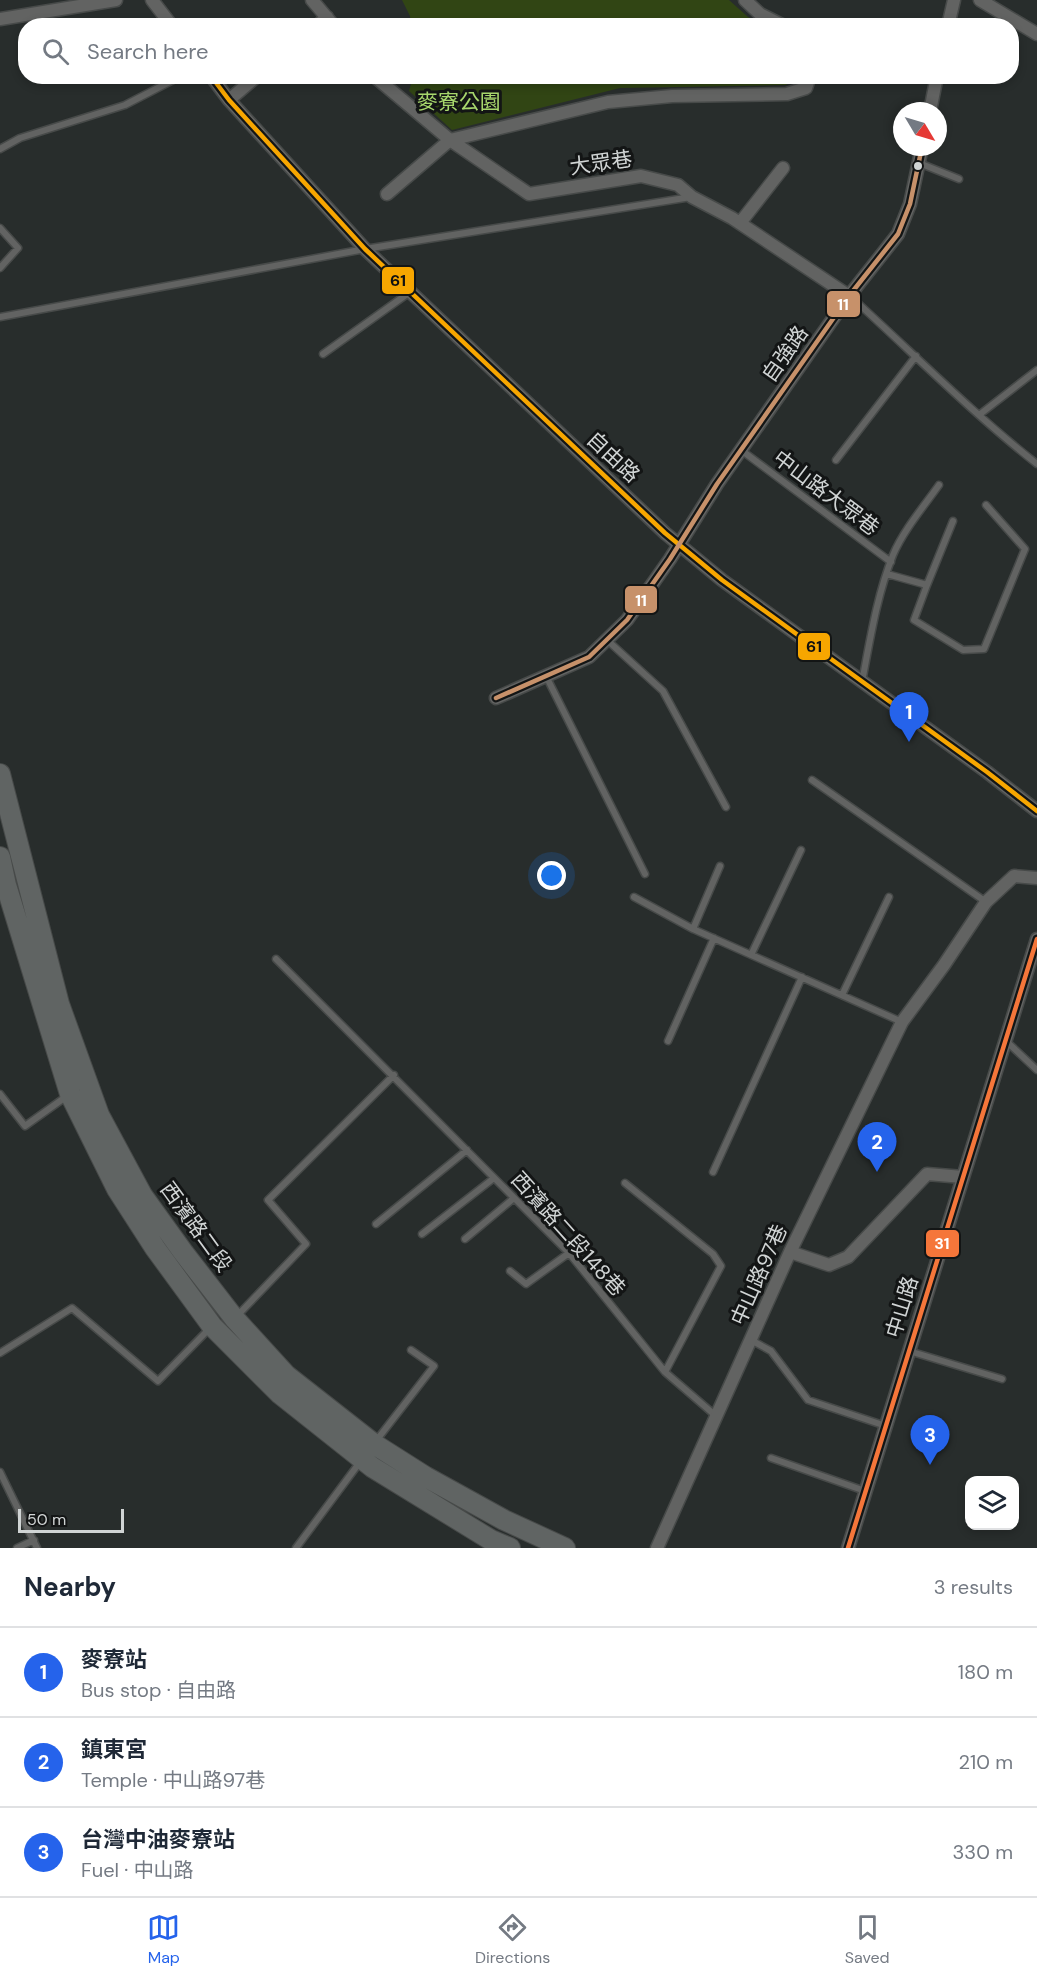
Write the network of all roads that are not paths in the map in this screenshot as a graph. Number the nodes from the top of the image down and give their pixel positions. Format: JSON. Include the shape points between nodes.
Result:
{"nodes":[{"id":1,"x":42,"y":0,"type":"edge"},
{"id":2,"x":116,"y":0,"type":"edge"},
{"id":3,"x":152,"y":0,"type":"edge"},
{"id":4,"x":312,"y":0,"type":"edge"},
{"id":5,"x":745,"y":0,"type":"edge"},
{"id":6,"x":954,"y":0,"type":"edge"},
{"id":7,"x":980,"y":0,"type":"edge"},
{"id":8,"x":49,"y":11,"type":"junction"},
{"id":9,"x":166,"y":18,"type":"edge"},
{"id":10,"x":328,"y":18,"type":"edge"},
{"id":11,"x":768,"y":18,"type":"edge"},
{"id":12,"x":950,"y":18,"type":"edge"},
{"id":13,"x":1010,"y":18,"type":"edge"},
{"id":14,"x":0,"y":19,"type":"edge"},
{"id":15,"x":1019,"y":23,"type":"edge"},
{"id":16,"x":1037,"y":34,"type":"edge"},
{"id":17,"x":166,"y":84,"type":"edge"},
{"id":18,"x":217,"y":84,"type":"edge"},
{"id":19,"x":248,"y":84,"type":"edge"},
{"id":20,"x":384,"y":84,"type":"edge"},
{"id":21,"x":807,"y":84,"type":"edge"},
{"id":22,"x":935,"y":84,"type":"edge"},
{"id":23,"x":229,"y":100,"type":"junction"},
{"id":24,"x":932,"y":102,"type":"edge"},
{"id":25,"x":450,"y":140,"type":"junction"},
{"id":26,"x":0,"y":149,"type":"edge"},
{"id":27,"x":920,"y":156,"type":"edge"},
{"id":28,"x":919,"y":162,"type":"junction"},
{"id":29,"x":783,"y":168,"type":"dead end"},
{"id":30,"x":959,"y":179,"type":"dead end"},
{"id":31,"x":387,"y":194,"type":"dead end"},
{"id":32,"x":692,"y":197,"type":"junction"},
{"id":33,"x":740,"y":223,"type":"junction"},
{"id":34,"x":0,"y":228,"type":"edge"},
{"id":35,"x":365,"y":249,"type":"junction"},
{"id":36,"x":0,"y":268,"type":"edge"},
{"id":37,"x":410,"y":292,"type":"junction"},
{"id":38,"x":849,"y":296,"type":"junction"},
{"id":39,"x":0,"y":317,"type":"edge"},
{"id":40,"x":323,"y":354,"type":"dead end"},
{"id":41,"x":916,"y":356,"type":"junction"},
{"id":42,"x":1037,"y":370,"type":"edge"},
{"id":43,"x":979,"y":415,"type":"junction"},
{"id":44,"x":741,"y":450,"type":"junction"},
{"id":45,"x":836,"y":460,"type":"dead end"},
{"id":46,"x":1037,"y":464,"type":"edge"},
{"id":47,"x":939,"y":485,"type":"dead end"},
{"id":48,"x":986,"y":506,"type":"dead end"},
{"id":49,"x":953,"y":521,"type":"dead end"},
{"id":50,"x":679,"y":545,"type":"junction"},
{"id":51,"x":891,"y":562,"type":"junction"},
{"id":52,"x":887,"y":574,"type":"junction"},
{"id":53,"x":927,"y":585,"type":"junction"},
{"id":54,"x":607,"y":640,"type":"junction"},
{"id":55,"x":546,"y":676,"type":"junction"},
{"id":56,"x":862,"y":682,"type":"junction"},
{"id":57,"x":496,"y":698,"type":"dead end"},
{"id":58,"x":0,"y":774,"type":"edge"},
{"id":59,"x":812,"y":780,"type":"dead end"},
{"id":60,"x":726,"y":807,"type":"dead end"},
{"id":61,"x":1037,"y":811,"type":"edge"},
{"id":62,"x":801,"y":850,"type":"dead end"},
{"id":63,"x":0,"y":857,"type":"edge"},
{"id":64,"x":720,"y":866,"type":"dead end"},
{"id":65,"x":645,"y":874,"type":"dead end"},
{"id":66,"x":1037,"y":878,"type":"edge"},
{"id":67,"x":27,"y":880,"type":"junction"},
{"id":68,"x":3,"y":886,"type":"edge"},
{"id":69,"x":634,"y":897,"type":"dead end"},
{"id":70,"x":889,"y":897,"type":"dead end"},
{"id":71,"x":986,"y":902,"type":"junction"},
{"id":72,"x":693,"y":929,"type":"junction"},
{"id":73,"x":714,"y":938,"type":"junction"},
{"id":74,"x":1037,"y":939,"type":"edge"},
{"id":75,"x":751,"y":955,"type":"junction"},
{"id":76,"x":276,"y":958,"type":"dead end"},
{"id":77,"x":801,"y":977,"type":"junction"},
{"id":78,"x":842,"y":995,"type":"junction"},
{"id":79,"x":902,"y":1022,"type":"junction"},
{"id":80,"x":1006,"y":1040,"type":"junction"},
{"id":81,"x":668,"y":1041,"type":"dead end"},
{"id":82,"x":1037,"y":1070,"type":"edge"},
{"id":83,"x":394,"y":1075,"type":"junction"},
{"id":84,"x":0,"y":1094,"type":"edge"},
{"id":85,"x":70,"y":1094,"type":"junction"},
{"id":86,"x":467,"y":1150,"type":"junction"},
{"id":87,"x":713,"y":1172,"type":"dead end"},
{"id":88,"x":963,"y":1177,"type":"junction"},
{"id":89,"x":494,"y":1178,"type":"junction"},
{"id":90,"x":625,"y":1183,"type":"dead end"},
{"id":91,"x":514,"y":1198,"type":"junction"},
{"id":92,"x":376,"y":1224,"type":"dead end"},
{"id":93,"x":422,"y":1234,"type":"dead end"},
{"id":94,"x":465,"y":1239,"type":"dead end"},
{"id":95,"x":790,"y":1252,"type":"junction"},
{"id":96,"x":569,"y":1253,"type":"junction"},
{"id":97,"x":510,"y":1271,"type":"dead end"},
{"id":98,"x":234,"y":1318,"type":"junction"},
{"id":99,"x":212,"y":1326,"type":"junction"},
{"id":100,"x":751,"y":1340,"type":"junction"},
{"id":101,"x":411,"y":1350,"type":"dead end"},
{"id":102,"x":909,"y":1351,"type":"junction"},
{"id":103,"x":0,"y":1353,"type":"edge"},
{"id":104,"x":665,"y":1371,"type":"junction"},
{"id":105,"x":1002,"y":1379,"type":"dead end"},
{"id":106,"x":717,"y":1417,"type":"junction"},
{"id":107,"x":886,"y":1426,"type":"junction"},
{"id":108,"x":368,"y":1451,"type":"junction"},
{"id":109,"x":771,"y":1458,"type":"dead end"},
{"id":110,"x":0,"y":1472,"type":"edge"},
{"id":111,"x":866,"y":1491,"type":"junction"},
{"id":112,"x":34,"y":1539,"type":"junction"},
{"id":113,"x":17,"y":1548,"type":"edge"},
{"id":114,"x":37,"y":1548,"type":"edge"},
{"id":115,"x":296,"y":1548,"type":"edge"},
{"id":116,"x":510,"y":1548,"type":"edge"},
{"id":117,"x":565,"y":1548,"type":"edge"},
{"id":118,"x":657,"y":1548,"type":"edge"},
{"id":119,"x":848,"y":1548,"type":"edge"}],
"edges":[{"from":1,"to":8,"type":"street"},
{"from":2,"to":8,"type":"street"},
{"from":3,"to":9,"type":"street"},
{"from":4,"to":10,"type":"street"},
{"from":5,"to":11,"type":"street"},
{"from":6,"to":12,"type":"street"},
{"from":7,"to":13,"type":"street"},
{"from":8,"to":14,"type":"street"},
{"from":15,"to":16,"type":"street"},
{"from":17,"to":26,"type":"lane","via":[[125,105],[20,138]]},
{"from":18,"to":23,"type":"street","name":"自由路"},
{"from":19,"to":23,"type":"street"},
{"from":20,"to":25,"type":"street"},
{"from":21,"to":25,"type":"street","via":[[806,88],[787,94],[672,96],[608,102]]},
{"from":22,"to":24,"type":"street"},
{"from":23,"to":35,"type":"street","name":"自由路"},
{"from":25,"to":31,"type":"street"},
{"from":25,"to":32,"type":"street","name":"大眾巷","via":[[530,194],[641,176],[678,185]]},
{"from":27,"to":28,"type":"street","name":"自強路"},
{"from":28,"to":30,"type":"lane"},
{"from":28,"to":38,"type":"street","name":"自強路","via":[[910,204],[898,234]]},
{"from":29,"to":33,"type":"street"},
{"from":32,"to":33,"type":"street","name":"大眾巷"},
{"from":32,"to":35,"type":"lane"},
{"from":33,"to":38,"type":"street","name":"大眾巷"},
{"from":34,"to":36,"type":"lane","via":[[18,248]]},
{"from":35,"to":37,"type":"street","name":"自由路"},
{"from":35,"to":39,"type":"lane"},
{"from":37,"to":40,"type":"lane"},
{"from":37,"to":50,"type":"street","name":"自由路"},
{"from":38,"to":41,"type":"lane"},
{"from":38,"to":44,"type":"street","name":"自強路"},
{"from":41,"to":43,"type":"lane"},
{"from":41,"to":45,"type":"lane","name":"中山路大眾巷"},
{"from":42,"to":43,"type":"lane"},
{"from":43,"to":46,"type":"lane"},
{"from":44,"to":50,"type":"street","name":"自強路"},
{"from":44,"to":51,"type":"lane","name":"中山路大眾巷"},
{"from":47,"to":51,"type":"lane","via":[[918,513]]},
{"from":48,"to":53,"type":"lane","via":[[1025,549],[984,649],[963,650],[914,620]]},
{"from":49,"to":53,"type":"lane"},
{"from":50,"to":54,"type":"street","name":"自強路","via":[[627,620]]},
{"from":50,"to":56,"type":"street","name":"自由路"},
{"from":51,"to":52,"type":"lane"},
{"from":52,"to":53,"type":"lane"},
{"from":52,"to":56,"type":"lane"},
{"from":54,"to":55,"type":"street","name":"自強路","via":[[589,657]]},
{"from":54,"to":60,"type":"lane","via":[[663,691]]},
{"from":55,"to":57,"type":"street","name":"自強路"},
{"from":55,"to":65,"type":"lane"},
{"from":56,"to":61,"type":"street","name":"自由路"},
{"from":58,"to":67,"type":"main road","name":"西濱路二段"},
{"from":59,"to":71,"type":"lane"},
{"from":62,"to":75,"type":"lane"},
{"from":63,"to":68,"type":"main road","name":"西濱路二段"},
{"from":64,"to":72,"type":"lane"},
{"from":66,"to":71,"type":"street","name":"中山路97巷","via":[[1014,876]]},
{"from":67,"to":68,"type":"lane"},
{"from":67,"to":98,"type":"main road","name":"西濱路二段","via":[[59,1004],[99,1115],[142,1195]]},
{"from":68,"to":85,"type":"main road","name":"西濱路二段"},
{"from":69,"to":72,"type":"lane"},
{"from":70,"to":78,"type":"lane"},
{"from":71,"to":79,"type":"street","name":"中山路97巷"},
{"from":72,"to":73,"type":"lane"},
{"from":73,"to":75,"type":"lane"},
{"from":73,"to":81,"type":"lane"},
{"from":74,"to":80,"type":"street","name":"中山路"},
{"from":75,"to":77,"type":"lane"},
{"from":76,"to":83,"type":"lane","name":"西濱路二段148巷"},
{"from":77,"to":78,"type":"lane"},
{"from":77,"to":87,"type":"lane"},
{"from":78,"to":79,"type":"lane"},
{"from":79,"to":95,"type":"street","name":"中山路97巷"},
{"from":80,"to":82,"type":"lane"},
{"from":80,"to":88,"type":"street","name":"中山路"},
{"from":83,"to":86,"type":"lane","name":"西濱路二段148巷"},
{"from":83,"to":98,"type":"lane","via":[[268,1200],[306,1244]]},
{"from":84,"to":85,"type":"lane","via":[[25,1126]]},
{"from":85,"to":99,"type":"main road","name":"西濱路二段","via":[[117,1189]]},
{"from":86,"to":89,"type":"lane","name":"西濱路二段148巷"},
{"from":86,"to":92,"type":"lane"},
{"from":88,"to":95,"type":"street","via":[[927,1174],[841,1261],[829,1265]]},
{"from":88,"to":102,"type":"street","name":"中山路"},
{"from":89,"to":91,"type":"lane","name":"西濱路二段148巷"},
{"from":89,"to":93,"type":"lane"},
{"from":90,"to":104,"type":"lane","via":[[713,1254],[721,1266]]},
{"from":91,"to":94,"type":"lane"},
{"from":91,"to":96,"type":"lane","name":"西濱路二段148巷"},
{"from":95,"to":100,"type":"street","name":"中山路97巷"},
{"from":96,"to":97,"type":"lane","via":[[526,1284]]},
{"from":96,"to":104,"type":"lane","name":"西濱路二段148巷"},
{"from":98,"to":108,"type":"main road","name":"西濱路二段","via":[[286,1375]]},
{"from":99,"to":103,"type":"lane","via":[[158,1381],[72,1308]]},
{"from":99,"to":108,"type":"main road","name":"西濱路二段","via":[[280,1394]]},
{"from":100,"to":106,"type":"street","name":"中山路97巷"},
{"from":100,"to":107,"type":"lane","via":[[771,1351],[808,1400]]},
{"from":101,"to":108,"type":"lane","via":[[434,1366]]},
{"from":102,"to":105,"type":"lane"},
{"from":102,"to":107,"type":"street","name":"中山路"},
{"from":104,"to":106,"type":"lane","name":"西濱路二段148巷"},
{"from":106,"to":118,"type":"street","name":"中山路97巷"},
{"from":107,"to":111,"type":"street","name":"中山路"},
{"from":108,"to":115,"type":"lane"},
{"from":108,"to":116,"type":"main road","name":"西濱路二段","via":[[372,1467]]},
{"from":108,"to":117,"type":"main road","name":"西濱路二段"},
{"from":109,"to":111,"type":"lane"},
{"from":110,"to":112,"type":"lane"},
{"from":111,"to":119,"type":"street","name":"中山路"},
{"from":112,"to":113,"type":"lane"},
{"from":112,"to":114,"type":"lane"}]}
